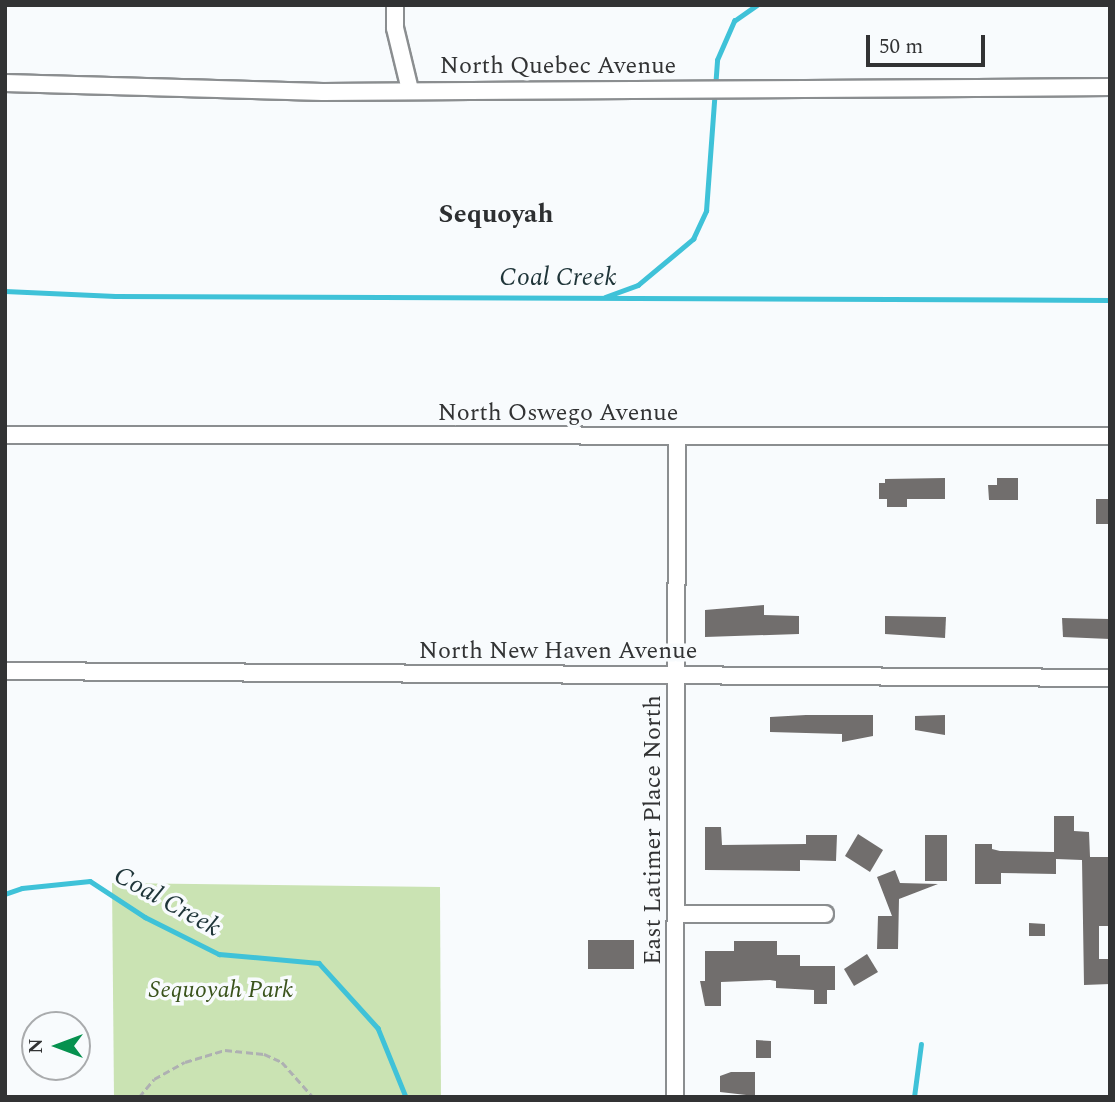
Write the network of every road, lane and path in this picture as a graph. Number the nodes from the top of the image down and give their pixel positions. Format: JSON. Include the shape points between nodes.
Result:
{"nodes":[{"id":1,"x":395,"y":5,"type":"edge"},
{"id":2,"x":5,"y":83,"type":"edge"},
{"id":3,"x":1110,"y":87,"type":"edge"},
{"id":4,"x":410,"y":90,"type":"junction"},
{"id":5,"x":5,"y":436,"type":"edge"},
{"id":6,"x":677,"y":436,"type":"junction"},
{"id":7,"x":1110,"y":436,"type":"edge"},
{"id":8,"x":5,"y":671,"type":"edge"},
{"id":9,"x":677,"y":676,"type":"junction"},
{"id":10,"x":1110,"y":678,"type":"edge"},
{"id":11,"x":677,"y":914,"type":"junction"},
{"id":12,"x":825,"y":914,"type":"dead end"},
{"id":13,"x":139,"y":1097,"type":"edge"},
{"id":14,"x":313,"y":1097,"type":"edge"},
{"id":15,"x":675,"y":1097,"type":"edge"}],
"edges":[{"from":1,"to":4,"type":"street"},
{"from":2,"to":4,"type":"street","name":"North Quebec Avenue","via":[[323,92]]},
{"from":3,"to":4,"type":"street","name":"North Quebec Avenue"},
{"from":5,"to":6,"type":"street","name":"North Oswego Avenue"},
{"from":6,"to":7,"type":"street","name":"North Oswego Avenue"},
{"from":6,"to":9,"type":"street","name":"East Latimer Place North"},
{"from":8,"to":9,"type":"street","name":"North New Haven Avenue"},
{"from":9,"to":10,"type":"street","name":"North New Haven Avenue"},
{"from":9,"to":11,"type":"street","name":"East Latimer Place North"},
{"from":11,"to":12,"type":"street"},
{"from":11,"to":15,"type":"street","name":"East Latimer Place North"},
{"from":13,"to":14,"type":"path","via":[[154,1079],[185,1062],[225,1050],[264,1054],[282,1062]]}]}
